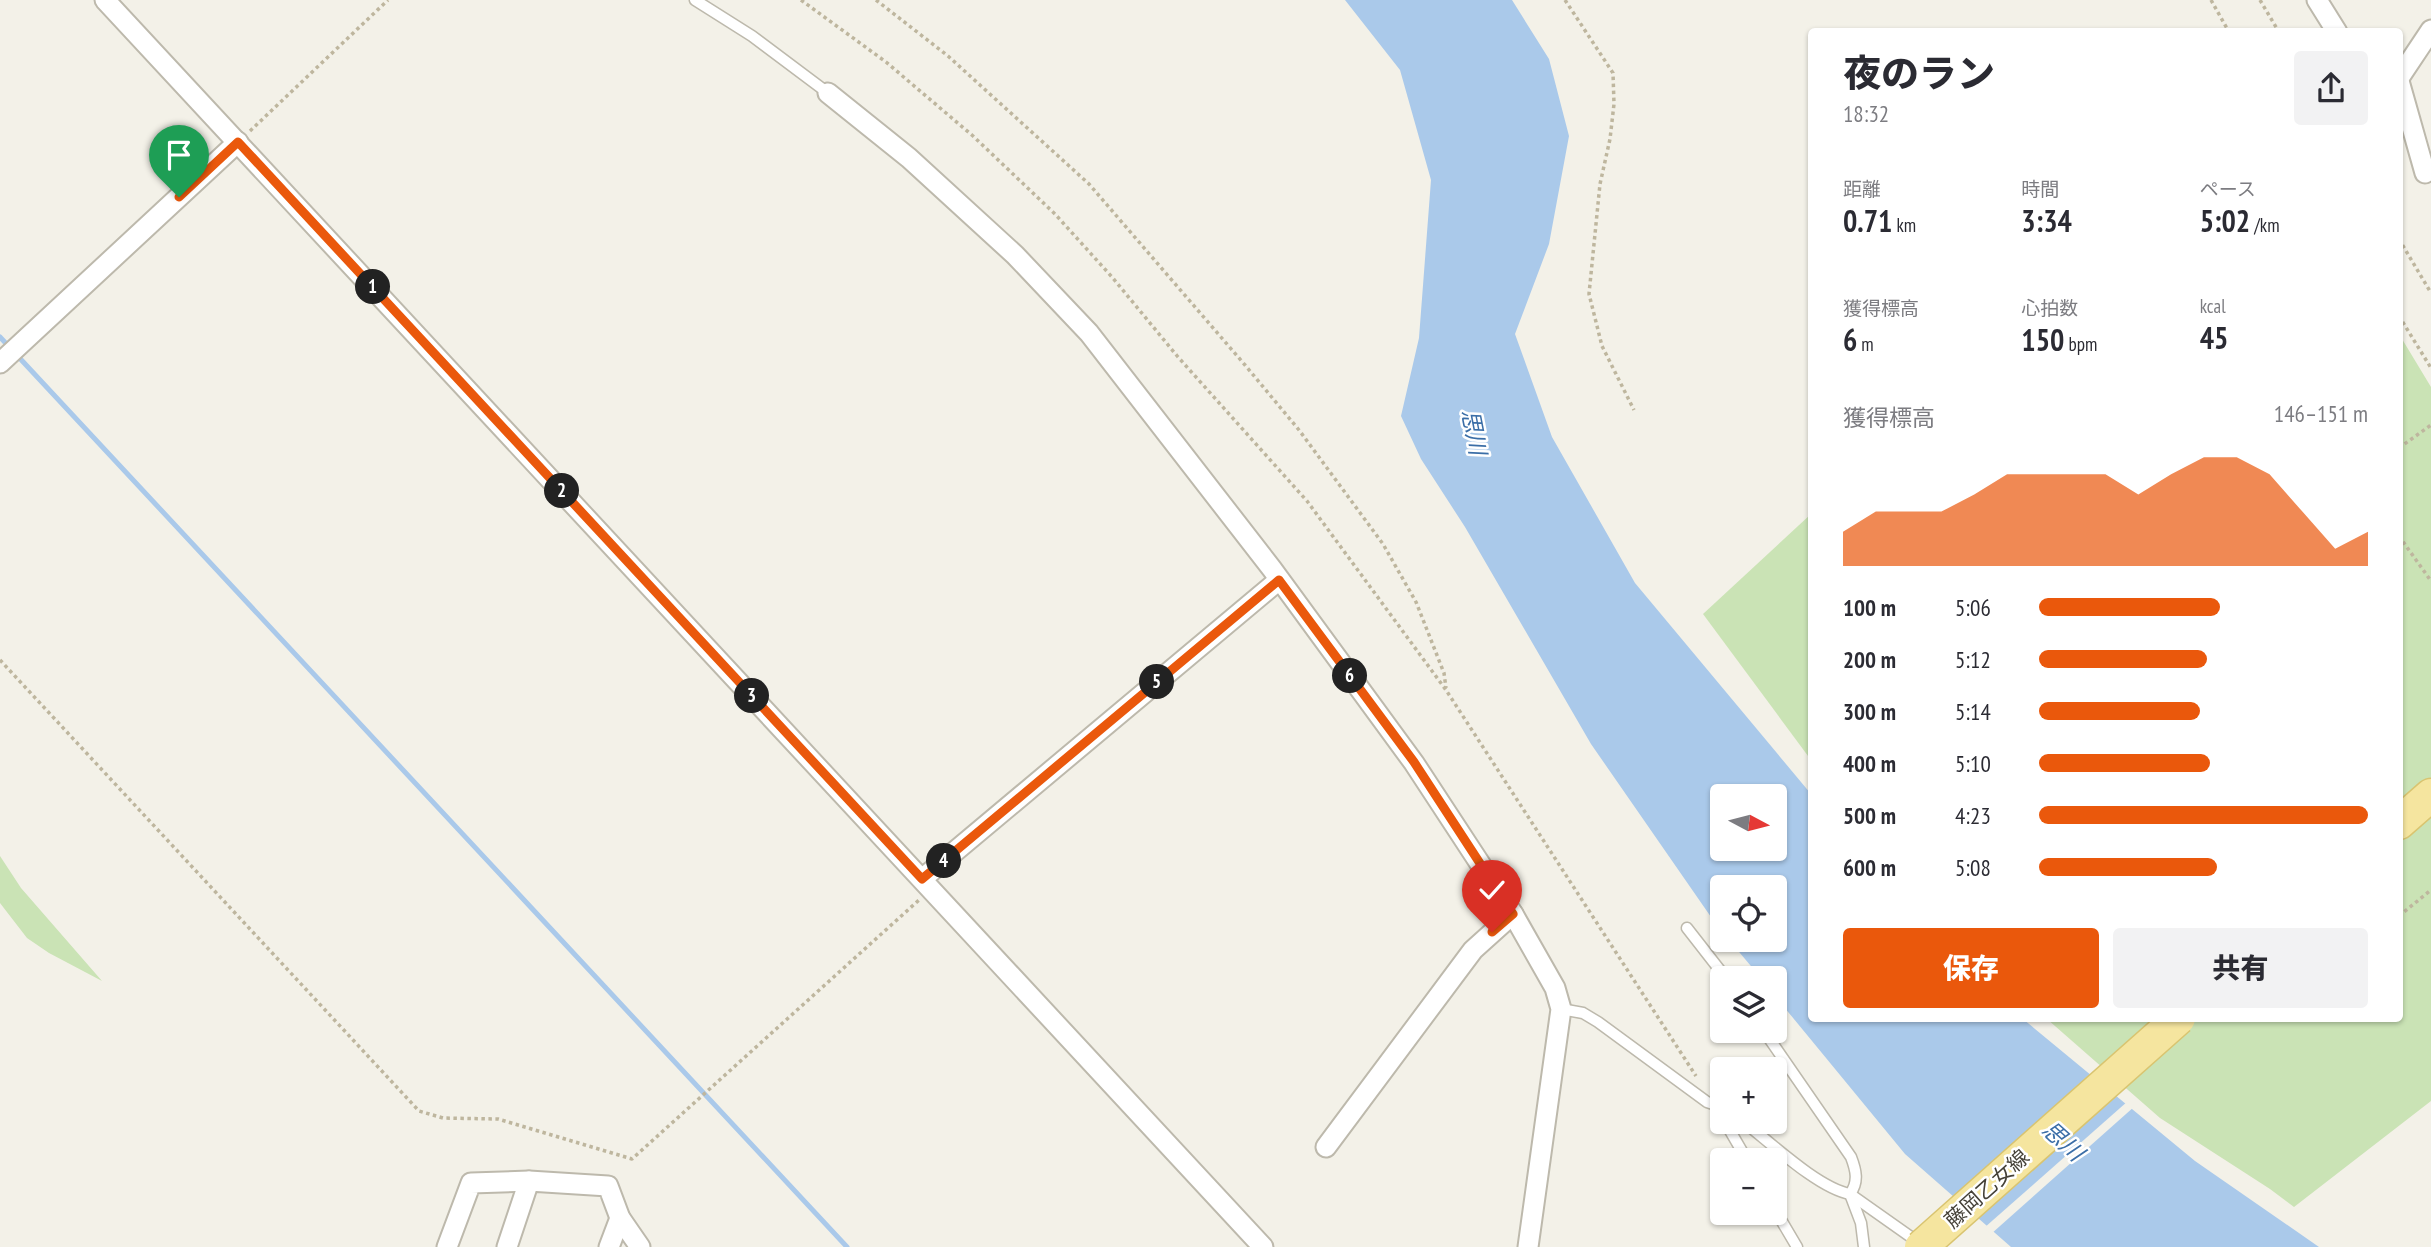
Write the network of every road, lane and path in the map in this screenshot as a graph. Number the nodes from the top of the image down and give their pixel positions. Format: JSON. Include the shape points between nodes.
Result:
{"nodes":[{"id":1,"x":105,"y":0,"type":"edge"},
{"id":2,"x":388,"y":0,"type":"edge"},
{"id":3,"x":695,"y":0,"type":"edge"},
{"id":4,"x":801,"y":0,"type":"edge"},
{"id":5,"x":876,"y":0,"type":"edge"},
{"id":6,"x":1565,"y":0,"type":"edge"},
{"id":7,"x":2211,"y":0,"type":"edge"},
{"id":8,"x":2260,"y":0,"type":"edge"},
{"id":9,"x":2317,"y":0,"type":"edge"},
{"id":10,"x":2227,"y":28,"type":"edge"},
{"id":11,"x":2277,"y":28,"type":"edge"},
{"id":12,"x":2334,"y":28,"type":"edge"},
{"id":13,"x":2431,"y":30,"type":"edge"},
{"id":14,"x":2403,"y":73,"type":"edge"},
{"id":15,"x":828,"y":93,"type":"joint"},
{"id":16,"x":2403,"y":93,"type":"edge"},
{"id":17,"x":2403,"y":137,"type":"edge"},
{"id":18,"x":238,"y":142,"type":"junction"},
{"id":19,"x":2428,"y":178,"type":"edge"},
{"id":20,"x":2403,"y":246,"type":"edge"},
{"id":21,"x":2431,"y":293,"type":"edge"},
{"id":22,"x":2403,"y":322,"type":"edge"},
{"id":23,"x":0,"y":363,"type":"edge"},
{"id":24,"x":2431,"y":368,"type":"edge"},
{"id":25,"x":1634,"y":410,"type":"dead end"},
{"id":26,"x":2431,"y":425,"type":"edge"},
{"id":27,"x":2403,"y":445,"type":"edge"},
{"id":28,"x":2403,"y":542,"type":"edge"},
{"id":29,"x":1279,"y":580,"type":"junction"},
{"id":30,"x":2431,"y":581,"type":"edge"},
{"id":31,"x":0,"y":660,"type":"edge"},
{"id":32,"x":1446,"y":690,"type":"junction"},
{"id":33,"x":2431,"y":795,"type":"edge"},
{"id":34,"x":2403,"y":820,"type":"edge"},
{"id":35,"x":927,"y":884,"type":"junction"},
{"id":36,"x":2431,"y":890,"type":"edge"},
{"id":37,"x":2403,"y":913,"type":"edge"},
{"id":38,"x":1513,"y":914,"type":"junction"},
{"id":39,"x":1687,"y":928,"type":"dead end"},
{"id":40,"x":1717,"y":966,"type":"edge"},
{"id":41,"x":1561,"y":1009,"type":"junction"},
{"id":42,"x":2175,"y":1022,"type":"edge"},
{"id":43,"x":1772,"y":1043,"type":"edge"},
{"id":44,"x":1710,"y":1093,"type":"edge"},
{"id":45,"x":1710,"y":1103,"type":"edge"},
{"id":46,"x":1759,"y":1134,"type":"edge"},
{"id":47,"x":1326,"y":1147,"type":"dead end"},
{"id":48,"x":530,"y":1181,"type":"junction"},
{"id":49,"x":1850,"y":1194,"type":"junction"},
{"id":50,"x":620,"y":1218,"type":"junction"},
{"id":51,"x":1784,"y":1225,"type":"edge"},
{"id":52,"x":447,"y":1247,"type":"edge"},
{"id":53,"x":507,"y":1247,"type":"edge"},
{"id":54,"x":610,"y":1247,"type":"edge"},
{"id":55,"x":640,"y":1247,"type":"edge"},
{"id":56,"x":1263,"y":1247,"type":"edge"},
{"id":57,"x":1528,"y":1247,"type":"edge"},
{"id":58,"x":1797,"y":1247,"type":"edge"},
{"id":59,"x":1864,"y":1247,"type":"edge"},
{"id":60,"x":1924,"y":1247,"type":"edge"}],
"edges":[{"from":1,"to":18,"type":"street"},
{"from":2,"to":18,"type":"path"},
{"from":3,"to":15,"type":"lane"},
{"from":4,"to":32,"type":"path","via":[[896,70],[1055,214],[1307,500]]},
{"from":5,"to":32,"type":"path","via":[[948,56],[1089,184],[1253,374],[1382,544],[1416,602],[1444,673]]},
{"from":6,"to":25,"type":"path","via":[[1613,73],[1614,104],[1589,294],[1602,346]]},
{"from":7,"to":10,"type":"path"},
{"from":8,"to":11,"type":"path"},
{"from":9,"to":12,"type":"street"},
{"from":13,"to":14,"type":"street"},
{"from":15,"to":29,"type":"street","via":[[909,158],[1015,255],[1089,333]]},
{"from":16,"to":19,"type":"street"},
{"from":17,"to":19,"type":"street"},
{"from":18,"to":23,"type":"street"},
{"from":18,"to":35,"type":"street"},
{"from":20,"to":21,"type":"path"},
{"from":22,"to":24,"type":"path"},
{"from":26,"to":27,"type":"path"},
{"from":28,"to":30,"type":"path"},
{"from":29,"to":35,"type":"street"},
{"from":29,"to":38,"type":"street","via":[[1414,762]]},
{"from":31,"to":35,"type":"path","via":[[419,1111],[433,1117],[498,1119],[632,1159]]},
{"from":32,"to":44,"type":"path"},
{"from":33,"to":34,"type":"main road"},
{"from":35,"to":56,"type":"street"},
{"from":36,"to":37,"type":"path"},
{"from":38,"to":41,"type":"street","via":[[1555,988]]},
{"from":38,"to":47,"type":"street","via":[[1473,950]]},
{"from":39,"to":40,"type":"lane"},
{"from":41,"to":45,"type":"lane","via":[[1583,1013],[1598,1022]]},
{"from":41,"to":57,"type":"street"},
{"from":42,"to":60,"type":"main road","name":"藤岡乙女線","bridge":true},
{"from":43,"to":49,"type":"lane","via":[[1851,1157],[1856,1186]]},
{"from":46,"to":49,"type":"lane","via":[[1817,1179]]},
{"from":48,"to":50,"type":"street","via":[[608,1186]]},
{"from":48,"to":52,"type":"street","via":[[471,1183]]},
{"from":48,"to":53,"type":"street"},
{"from":49,"to":59,"type":"lane"},
{"from":49,"to":60,"type":"lane"},
{"from":50,"to":54,"type":"street"},
{"from":50,"to":55,"type":"street"},
{"from":51,"to":58,"type":"lane"}]}
